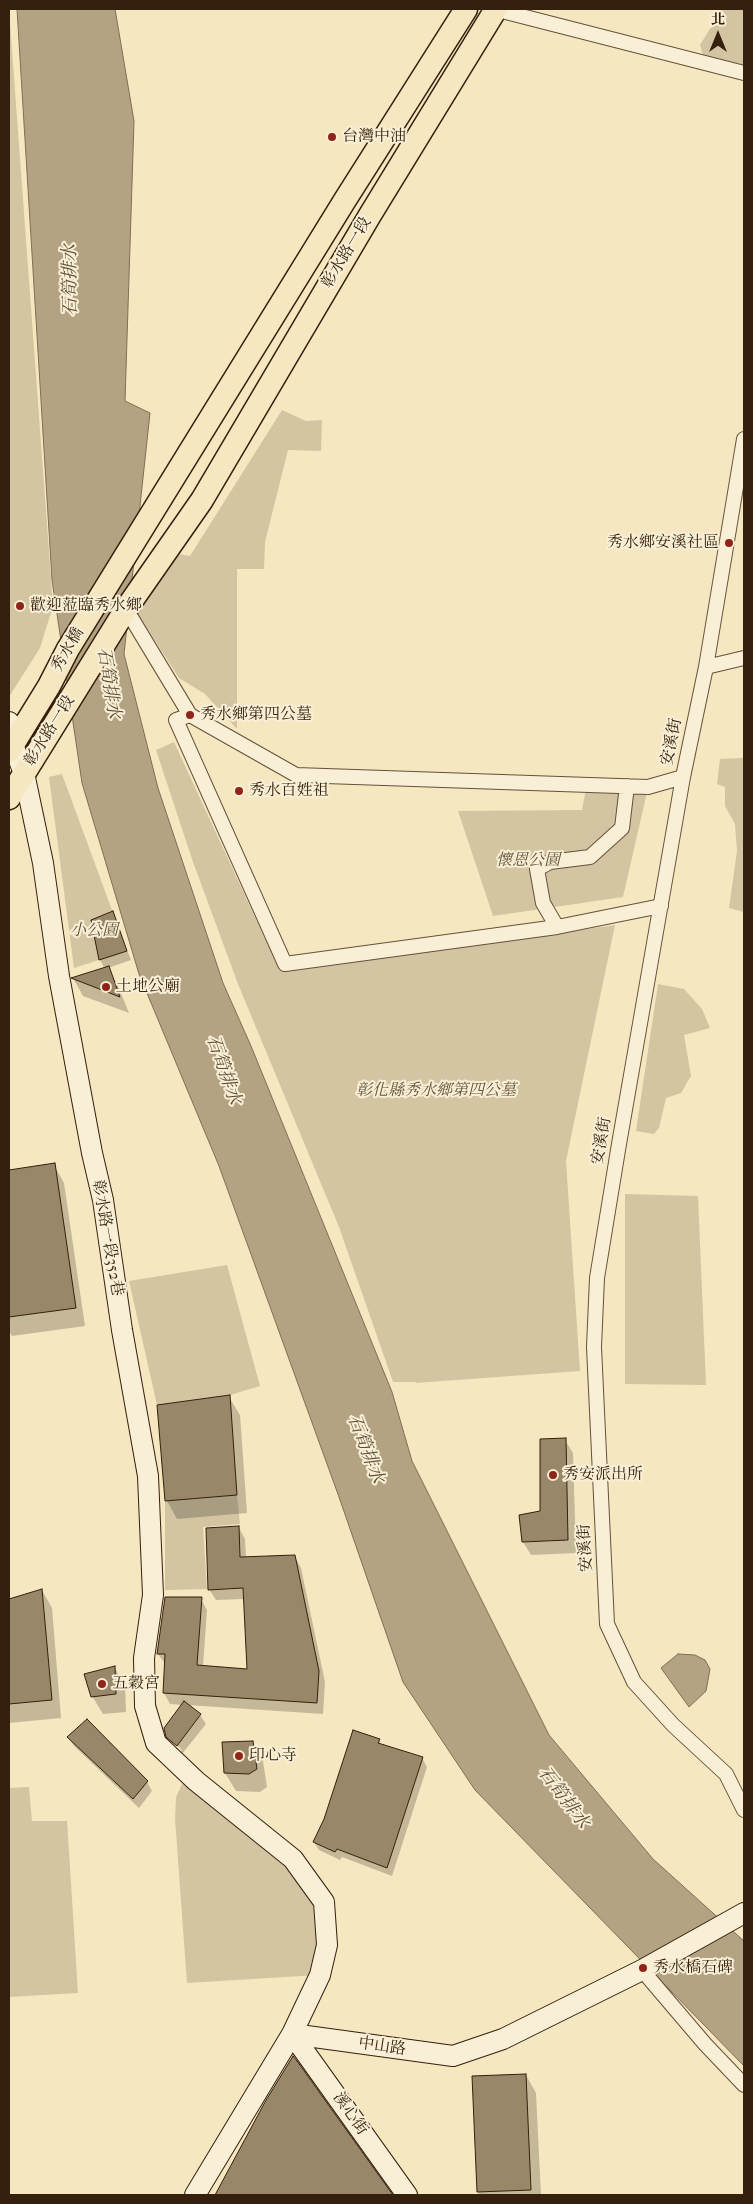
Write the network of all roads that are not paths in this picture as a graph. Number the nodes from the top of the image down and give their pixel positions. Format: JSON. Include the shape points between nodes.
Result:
{"nodes":[{"id":1,"x":466,"y":9,"type":"edge"},
{"id":2,"x":495,"y":9,"type":"edge"},
{"id":3,"x":744,"y":73,"type":"edge"},
{"id":4,"x":744,"y":439,"type":"edge"},
{"id":5,"x":173,"y":480,"type":"joint"},
{"id":6,"x":202,"y":500,"type":"joint"},
{"id":7,"x":126,"y":609,"type":"junction"},
{"id":8,"x":744,"y":658,"type":"edge"},
{"id":9,"x":706,"y":667,"type":"junction"},
{"id":10,"x":75,"y":690,"type":"joint"},
{"id":11,"x":190,"y":715,"type":"junction"},
{"id":12,"x":9,"y":722,"type":"edge"},
{"id":13,"x":11,"y":748,"type":"edge"},
{"id":14,"x":24,"y":773,"type":"junction"},
{"id":15,"x":683,"y":777,"type":"junction"},
{"id":16,"x":627,"y":786,"type":"junction"},
{"id":17,"x":9,"y":798,"type":"edge"},
{"id":18,"x":661,"y":906,"type":"junction"},
{"id":19,"x":557,"y":927,"type":"junction"},
{"id":20,"x":744,"y":1810,"type":"edge"},
{"id":21,"x":744,"y":1913,"type":"edge"},
{"id":22,"x":642,"y":1970,"type":"junction"},
{"id":23,"x":292,"y":2034,"type":"junction"},
{"id":24,"x":744,"y":2085,"type":"edge"},
{"id":25,"x":195,"y":2195,"type":"edge"},
{"id":26,"x":407,"y":2195,"type":"edge"}],
"edges":[{"from":1,"to":5,"type":"main road","name":"彰水路一段","via":[[344,200]]},
{"from":2,"to":3,"type":"street"},
{"from":2,"to":6,"type":"main road","name":"彰水路一段"},
{"from":4,"to":9,"type":"street","name":"安溪街"},
{"from":5,"to":13,"type":"main road","name":"秀水橋"},
{"from":6,"to":7,"type":"main road","name":"秀水橋"},
{"from":7,"to":10,"type":"main road","name":"秀水橋"},
{"from":7,"to":11,"type":"street"},
{"from":8,"to":9,"type":"street"},
{"from":9,"to":15,"type":"street","name":"安溪街"},
{"from":10,"to":14,"type":"main road","name":"彰水路一段"},
{"from":11,"to":16,"type":"street","via":[[296,775]]},
{"from":11,"to":19,"type":"street","via":[[176,720],[285,964]]},
{"from":12,"to":13,"type":"street","name":"彰水路一段352巷"},
{"from":13,"to":14,"type":"street","name":"彰水路一段352巷"},
{"from":14,"to":17,"type":"main road","name":"彰水路一段"},
{"from":14,"to":23,"type":"street","name":"彰水路一段352巷","via":[[43,863],[59,976],[103,1200],[148,1476],[153,1594],[144,1658],[145,1706],[156,1743],[196,1781],[294,1858],[324,1902],[327,1945],[320,1976]]},
{"from":15,"to":16,"type":"street","via":[[648,787]]},
{"from":15,"to":18,"type":"street","name":"安溪街"},
{"from":16,"to":19,"type":"street","via":[[622,828],[590,857],[550,862],[537,869],[543,903]]},
{"from":18,"to":19,"type":"street"},
{"from":18,"to":20,"type":"street","name":"安溪街","via":[[597,1278],[594,1387],[607,1624],[634,1682],[673,1725],[726,1774]]},
{"from":21,"to":22,"type":"street","name":"中山路"},
{"from":22,"to":23,"type":"street","name":"中山路","via":[[503,2039],[453,2056]]},
{"from":22,"to":24,"type":"street"},
{"from":23,"to":25,"type":"street"},
{"from":23,"to":26,"type":"street","name":"溪心街"}]}
